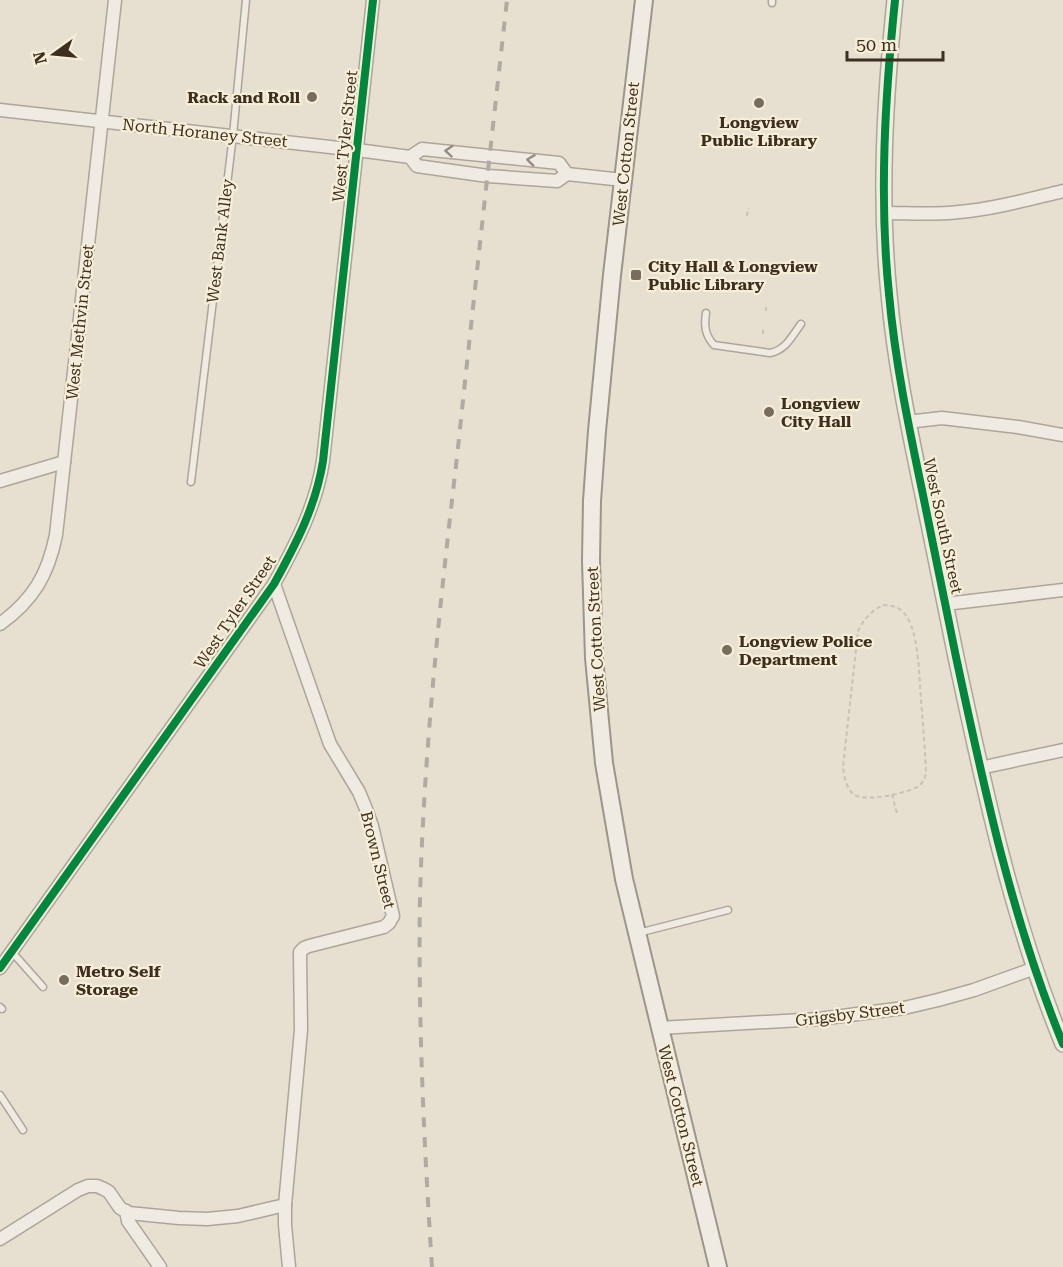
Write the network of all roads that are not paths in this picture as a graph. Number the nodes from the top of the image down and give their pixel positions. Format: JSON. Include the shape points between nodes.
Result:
{"nodes":[{"id":1,"x":115,"y":0,"type":"edge"},
{"id":2,"x":246,"y":0,"type":"edge"},
{"id":3,"x":373,"y":0,"type":"edge"},
{"id":4,"x":644,"y":0,"type":"edge"},
{"id":5,"x":895,"y":0,"type":"edge"},
{"id":6,"x":0,"y":110,"type":"edge"},
{"id":7,"x":102,"y":121,"type":"junction"},
{"id":8,"x":233,"y":135,"type":"junction"},
{"id":9,"x":357,"y":150,"type":"junction"},
{"id":10,"x":410,"y":157,"type":"junction"},
{"id":11,"x":567,"y":174,"type":"junction"},
{"id":12,"x":623,"y":180,"type":"junction"},
{"id":13,"x":1063,"y":191,"type":"edge"},
{"id":14,"x":885,"y":213,"type":"junction"},
{"id":15,"x":706,"y":313,"type":"dead end"},
{"id":16,"x":801,"y":324,"type":"dead end"},
{"id":17,"x":907,"y":422,"type":"junction"},
{"id":18,"x":1063,"y":435,"type":"edge"},
{"id":19,"x":64,"y":462,"type":"junction"},
{"id":20,"x":0,"y":482,"type":"edge"},
{"id":21,"x":191,"y":482,"type":"dead end"},
{"id":22,"x":274,"y":584,"type":"junction"},
{"id":23,"x":1063,"y":590,"type":"edge"},
{"id":24,"x":945,"y":604,"type":"junction"},
{"id":25,"x":0,"y":624,"type":"edge"},
{"id":26,"x":1063,"y":750,"type":"edge"},
{"id":27,"x":980,"y":768,"type":"junction"},
{"id":28,"x":728,"y":910,"type":"dead end"},
{"id":29,"x":637,"y":933,"type":"junction"},
{"id":30,"x":11,"y":952,"type":"junction"},
{"id":31,"x":0,"y":968,"type":"edge"},
{"id":32,"x":1035,"y":968,"type":"junction"},
{"id":33,"x":43,"y":987,"type":"dead end"},
{"id":34,"x":659,"y":1028,"type":"junction"},
{"id":35,"x":1063,"y":1044,"type":"edge"},
{"id":36,"x":0,"y":1095,"type":"edge"},
{"id":37,"x":23,"y":1130,"type":"dead end"},
{"id":38,"x":285,"y":1205,"type":"junction"},
{"id":39,"x":126,"y":1211,"type":"junction"},
{"id":40,"x":0,"y":1239,"type":"edge"},
{"id":41,"x":160,"y":1267,"type":"edge"},
{"id":42,"x":289,"y":1267,"type":"edge"},
{"id":43,"x":718,"y":1267,"type":"edge"}],
"edges":[{"from":1,"to":7,"type":"street","name":"West Methvin Street"},
{"from":2,"to":8,"type":"lane","name":"West Bank Alley"},
{"from":3,"to":9,"type":"street","name":"West Tyler Street"},
{"from":4,"to":12,"type":"main road","name":"West Cotton Street"},
{"from":5,"to":14,"type":"street","name":"West South Street","via":[[886,118]]},
{"from":6,"to":7,"type":"street","name":"North Horaney Street"},
{"from":7,"to":8,"type":"street","name":"North Horaney Street"},
{"from":7,"to":19,"type":"street","name":"West Methvin Street"},
{"from":8,"to":9,"type":"street","name":"North Horaney Street"},
{"from":8,"to":21,"type":"lane","name":"West Bank Alley"},
{"from":9,"to":10,"type":"street","name":"North Horaney Street"},
{"from":9,"to":22,"type":"street","name":"West Tyler Street","via":[[320,478],[306,520]]},
{"from":10,"to":11,"type":"street","name":"North Horaney Street","via":[[417,166],[488,176],[557,182]]},
{"from":11,"to":10,"type":"street","name":"North Horaney Street","one_way":true,"via":[[559,163],[490,155],[422,148]]},
{"from":11,"to":12,"type":"street"},
{"from":12,"to":29,"type":"main road","name":"West Cotton Street","via":[[597,430],[591,570],[604,763]]},
{"from":13,"to":14,"type":"street","via":[[971,211]]},
{"from":14,"to":17,"type":"street","name":"West South Street","via":[[891,312]]},
{"from":15,"to":16,"type":"lane","via":[[706,331],[714,345],[770,353],[785,346]]},
{"from":17,"to":18,"type":"street","via":[[942,418]]},
{"from":17,"to":24,"type":"street","name":"West South Street"},
{"from":19,"to":20,"type":"street"},
{"from":19,"to":25,"type":"street","name":"West Methvin Street","via":[[49,565],[30,597]]},
{"from":22,"to":30,"type":"street","name":"West Tyler Street"},
{"from":22,"to":38,"type":"street","name":"Brown Street","via":[[330,744],[366,809],[393,916],[384,927],[309,946],[300,952],[301,1030]]},
{"from":23,"to":24,"type":"street"},
{"from":24,"to":27,"type":"street","name":"West South Street"},
{"from":26,"to":27,"type":"street"},
{"from":27,"to":32,"type":"street","name":"West South Street"},
{"from":28,"to":29,"type":"lane"},
{"from":29,"to":34,"type":"main road","name":"West Cotton Street"},
{"from":30,"to":31,"type":"street","name":"West Tyler Street"},
{"from":30,"to":33,"type":"lane"},
{"from":32,"to":34,"type":"street","name":"Grigsby Street","via":[[974,990],[904,1008],[819,1019]]},
{"from":32,"to":35,"type":"street","name":"West South Street"},
{"from":34,"to":43,"type":"main road","name":"West Cotton Street"},
{"from":36,"to":37,"type":"lane"},
{"from":38,"to":39,"type":"street","via":[[214,1219]]},
{"from":38,"to":42,"type":"street","name":"Brown Street"},
{"from":39,"to":40,"type":"street","via":[[109,1192],[88,1186]]},
{"from":39,"to":41,"type":"street","via":[[128,1221]]}]}
